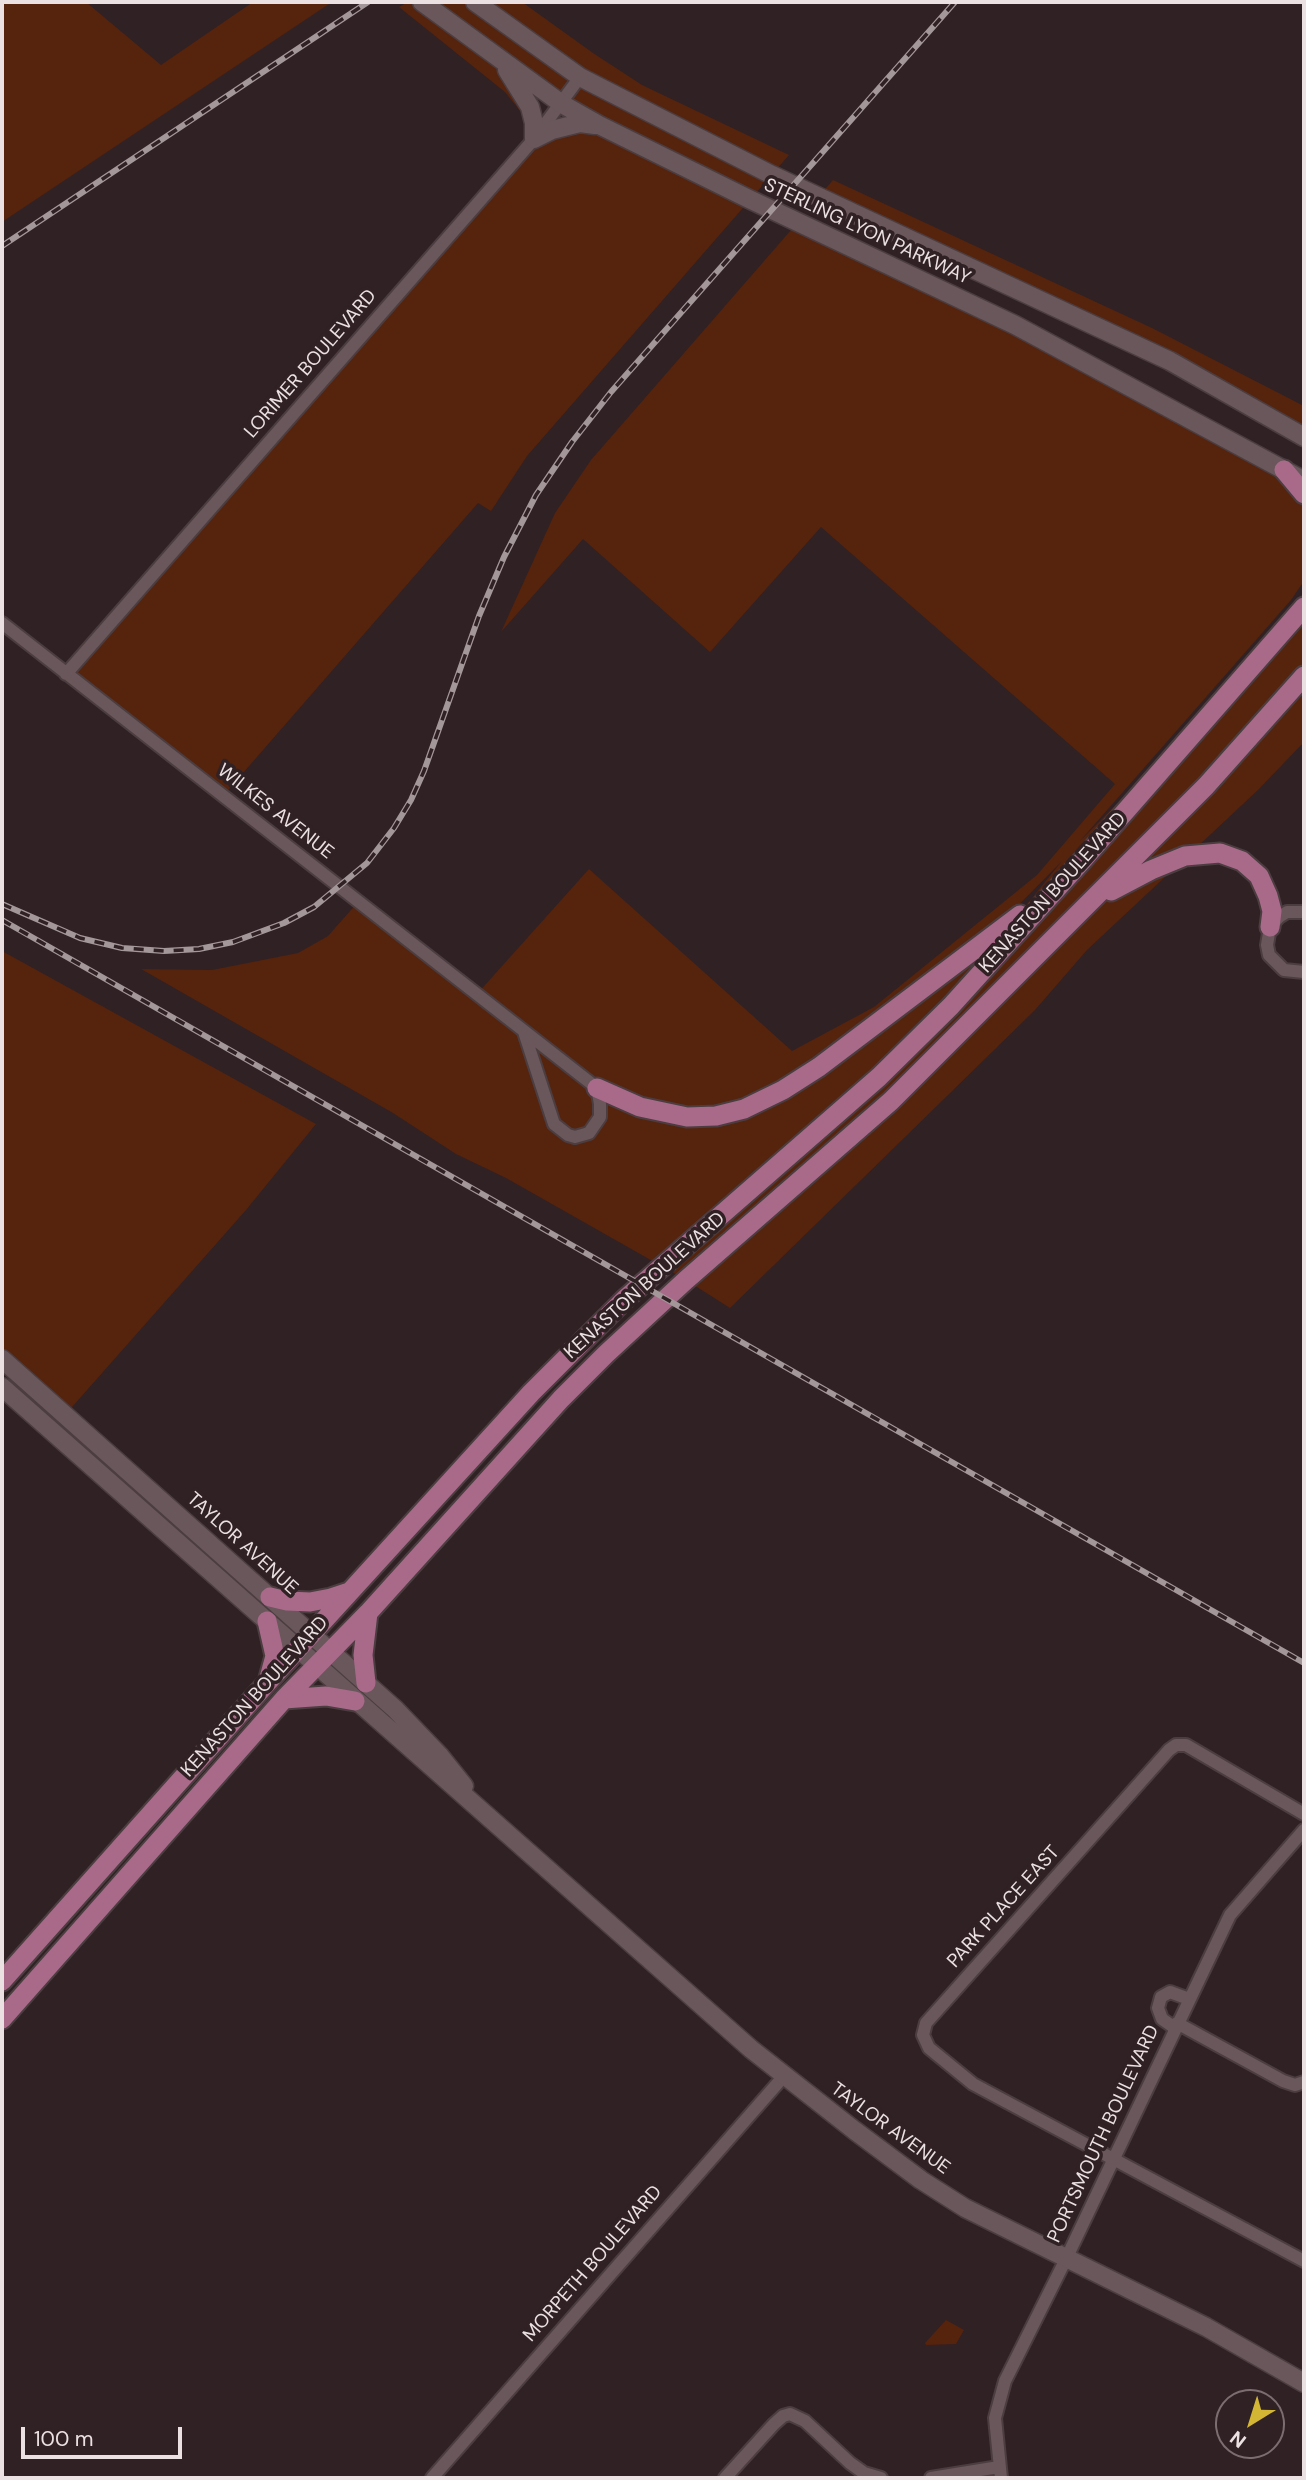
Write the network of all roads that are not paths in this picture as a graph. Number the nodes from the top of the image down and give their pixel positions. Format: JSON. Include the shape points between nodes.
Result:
{"nodes":[{"id":1,"x":422,"y":2,"type":"edge"},
{"id":2,"x":475,"y":2,"type":"edge"},
{"id":3,"x":499,"y":59,"type":"junction"},
{"id":4,"x":580,"y":77,"type":"junction"},
{"id":5,"x":562,"y":104,"type":"junction"},
{"id":6,"x":598,"y":125,"type":"junction"},
{"id":7,"x":534,"y":139,"type":"junction"},
{"id":8,"x":1304,"y":437,"type":"edge"},
{"id":9,"x":1284,"y":470,"type":"junction"},
{"id":10,"x":1304,"y":482,"type":"edge"},
{"id":11,"x":1304,"y":494,"type":"edge"},
{"id":12,"x":1304,"y":607,"type":"edge"},
{"id":13,"x":2,"y":623,"type":"edge"},
{"id":14,"x":66,"y":674,"type":"junction"},
{"id":15,"x":1304,"y":676,"type":"edge"},
{"id":16,"x":1082,"y":861,"type":"junction"},
{"id":17,"x":1095,"y":899,"type":"junction"},
{"id":18,"x":1304,"y":912,"type":"edge"},
{"id":19,"x":1270,"y":927,"type":"junction"},
{"id":20,"x":1304,"y":972,"type":"edge"},
{"id":21,"x":524,"y":1031,"type":"junction"},
{"id":22,"x":597,"y":1088,"type":"junction"},
{"id":23,"x":2,"y":1359,"type":"edge"},
{"id":24,"x":2,"y":1387,"type":"edge"},
{"id":25,"x":350,"y":1591,"type":"junction"},
{"id":26,"x":270,"y":1597,"type":"junction"},
{"id":27,"x":368,"y":1613,"type":"junction"},
{"id":28,"x":267,"y":1621,"type":"junction"},
{"id":29,"x":305,"y":1641,"type":"junction"},
{"id":30,"x":324,"y":1658,"type":"junction"},
{"id":31,"x":267,"y":1682,"type":"junction"},
{"id":32,"x":366,"y":1683,"type":"junction"},
{"id":33,"x":284,"y":1699,"type":"junction"},
{"id":34,"x":355,"y":1701,"type":"junction"},
{"id":35,"x":1304,"y":1814,"type":"edge"},
{"id":36,"x":1304,"y":1830,"type":"edge"},
{"id":37,"x":503,"y":1831,"type":"junction"},
{"id":38,"x":2,"y":1982,"type":"edge"},
{"id":39,"x":1189,"y":1999,"type":"junction"},
{"id":40,"x":2,"y":2019,"type":"edge"},
{"id":41,"x":1176,"y":2025,"type":"junction"},
{"id":42,"x":783,"y":2076,"type":"junction"},
{"id":43,"x":1304,"y":2082,"type":"edge"},
{"id":44,"x":1114,"y":2160,"type":"junction"},
{"id":45,"x":1068,"y":2257,"type":"junction"},
{"id":46,"x":1304,"y":2261,"type":"edge"},
{"id":47,"x":1304,"y":2383,"type":"edge"},
{"id":48,"x":1000,"y":2473,"type":"edge"},
{"id":49,"x":432,"y":2478,"type":"edge"},
{"id":50,"x":725,"y":2478,"type":"edge"},
{"id":51,"x":880,"y":2478,"type":"edge"},
{"id":52,"x":931,"y":2478,"type":"edge"}],
"edges":[{"from":1,"to":3,"type":"main road","name":"STERLING LYON PARKWAY"},
{"from":2,"to":4,"type":"main road","name":"STERLING LYON PARKWAY"},
{"from":3,"to":5,"type":"main road","name":"STERLING LYON PARKWAY"},
{"from":3,"to":7,"type":"main road","via":[[530,107]]},
{"from":4,"to":5,"type":"street","name":"LORIMER BOULEVARD"},
{"from":4,"to":8,"type":"main road","name":"STERLING LYON PARKWAY","via":[[772,175],[1170,361]]},
{"from":5,"to":6,"type":"main road","name":"STERLING LYON PARKWAY"},
{"from":5,"to":7,"type":"street","name":"LORIMER BOULEVARD"},
{"from":6,"to":7,"type":"main road","via":[[580,123]]},
{"from":6,"to":9,"type":"main road","name":"STERLING LYON PARKWAY","via":[[1015,325]]},
{"from":7,"to":14,"type":"street","name":"LORIMER BOULEVARD"},
{"from":9,"to":10,"type":"main road","name":"STERLING LYON PARKWAY"},
{"from":9,"to":11,"type":"main road"},
{"from":12,"to":16,"type":"main road","name":"KENASTON BOULEVARD"},
{"from":13,"to":14,"type":"street","name":"WILKES AVENUE"},
{"from":14,"to":21,"type":"street","name":"WILKES AVENUE"},
{"from":15,"to":17,"type":"main road","name":"KENASTON BOULEVARD","via":[[1206,786]]},
{"from":16,"to":22,"type":"main road","via":[[1003,930],[819,1067],[744,1109],[687,1117],[640,1107]]},
{"from":16,"to":25,"type":"main road","name":"KENASTON BOULEVARD","via":[[960,997],[879,1077],[583,1340]]},
{"from":17,"to":19,"type":"main road","via":[[1185,856],[1220,853],[1242,861],[1259,876],[1272,911]]},
{"from":17,"to":27,"type":"main road","name":"KENASTON BOULEVARD","via":[[891,1101],[606,1354]]},
{"from":18,"to":19,"type":"street","via":[[1287,912]]},
{"from":19,"to":20,"type":"street","via":[[1269,955],[1284,970]]},
{"from":21,"to":22,"type":"street","name":"WILKES AVENUE"},
{"from":21,"to":22,"type":"street","via":[[550,1114],[560,1131],[575,1136],[589,1133],[601,1111]]},
{"from":23,"to":26,"type":"main road","name":"TAYLOR AVENUE"},
{"from":24,"to":28,"type":"main road","name":"TAYLOR AVENUE"},
{"from":25,"to":26,"type":"main road","via":[[310,1602]]},
{"from":25,"to":29,"type":"main road","name":"KENASTON BOULEVARD"},
{"from":26,"to":29,"type":"main road","name":"TAYLOR AVENUE"},
{"from":27,"to":30,"type":"main road","name":"KENASTON BOULEVARD"},
{"from":27,"to":32,"type":"main road","via":[[362,1655]]},
{"from":28,"to":29,"type":"main road","name":"TAYLOR AVENUE"},
{"from":28,"to":31,"type":"main road","via":[[275,1656]]},
{"from":29,"to":30,"type":"main road","name":"TAYLOR AVENUE"},
{"from":29,"to":31,"type":"main road","name":"KENASTON BOULEVARD"},
{"from":30,"to":32,"type":"main road","name":"TAYLOR AVENUE"},
{"from":30,"to":33,"type":"main road","name":"KENASTON BOULEVARD"},
{"from":30,"to":34,"type":"main road","name":"TAYLOR AVENUE"},
{"from":31,"to":38,"type":"main road","name":"KENASTON BOULEVARD"},
{"from":32,"to":37,"type":"main road","name":"TAYLOR AVENUE","via":[[412,1725]]},
{"from":33,"to":34,"type":"main road","via":[[326,1696]]},
{"from":33,"to":40,"type":"main road","name":"KENASTON BOULEVARD"},
{"from":34,"to":37,"type":"main road","name":"TAYLOR AVENUE"},
{"from":35,"to":44,"type":"street","name":"PARK PLACE EAST","via":[[1186,1745],[1176,1745],[926,2023],[923,2035],[929,2048],[973,2084]]},
{"from":36,"to":39,"type":"street","name":"PORTSMOUTH BOULEVARD","via":[[1230,1915]]},
{"from":37,"to":42,"type":"main road","name":"TAYLOR AVENUE"},
{"from":39,"to":41,"type":"street","name":"PORTSMOUTH BOULEVARD"},
{"from":39,"to":41,"type":"street","via":[[1170,1992],[1161,1997],[1162,2019]]},
{"from":41,"to":43,"type":"street","via":[[1283,2081]]},
{"from":41,"to":44,"type":"street","name":"PORTSMOUTH BOULEVARD"},
{"from":42,"to":45,"type":"main road","name":"TAYLOR AVENUE","via":[[965,2208]]},
{"from":42,"to":49,"type":"street","name":"MORPETH BOULEVARD"},
{"from":44,"to":45,"type":"street","name":"PORTSMOUTH BOULEVARD"},
{"from":44,"to":46,"type":"street"},
{"from":45,"to":47,"type":"main road","name":"TAYLOR AVENUE"},
{"from":45,"to":48,"type":"street","name":"PORTSMOUTH BOULEVARD","via":[[1000,2396],[995,2418]]},
{"from":48,"to":52,"type":"street"},
{"from":50,"to":51,"type":"street","via":[[774,2424],[790,2414],[805,2421],[864,2473]]}]}
